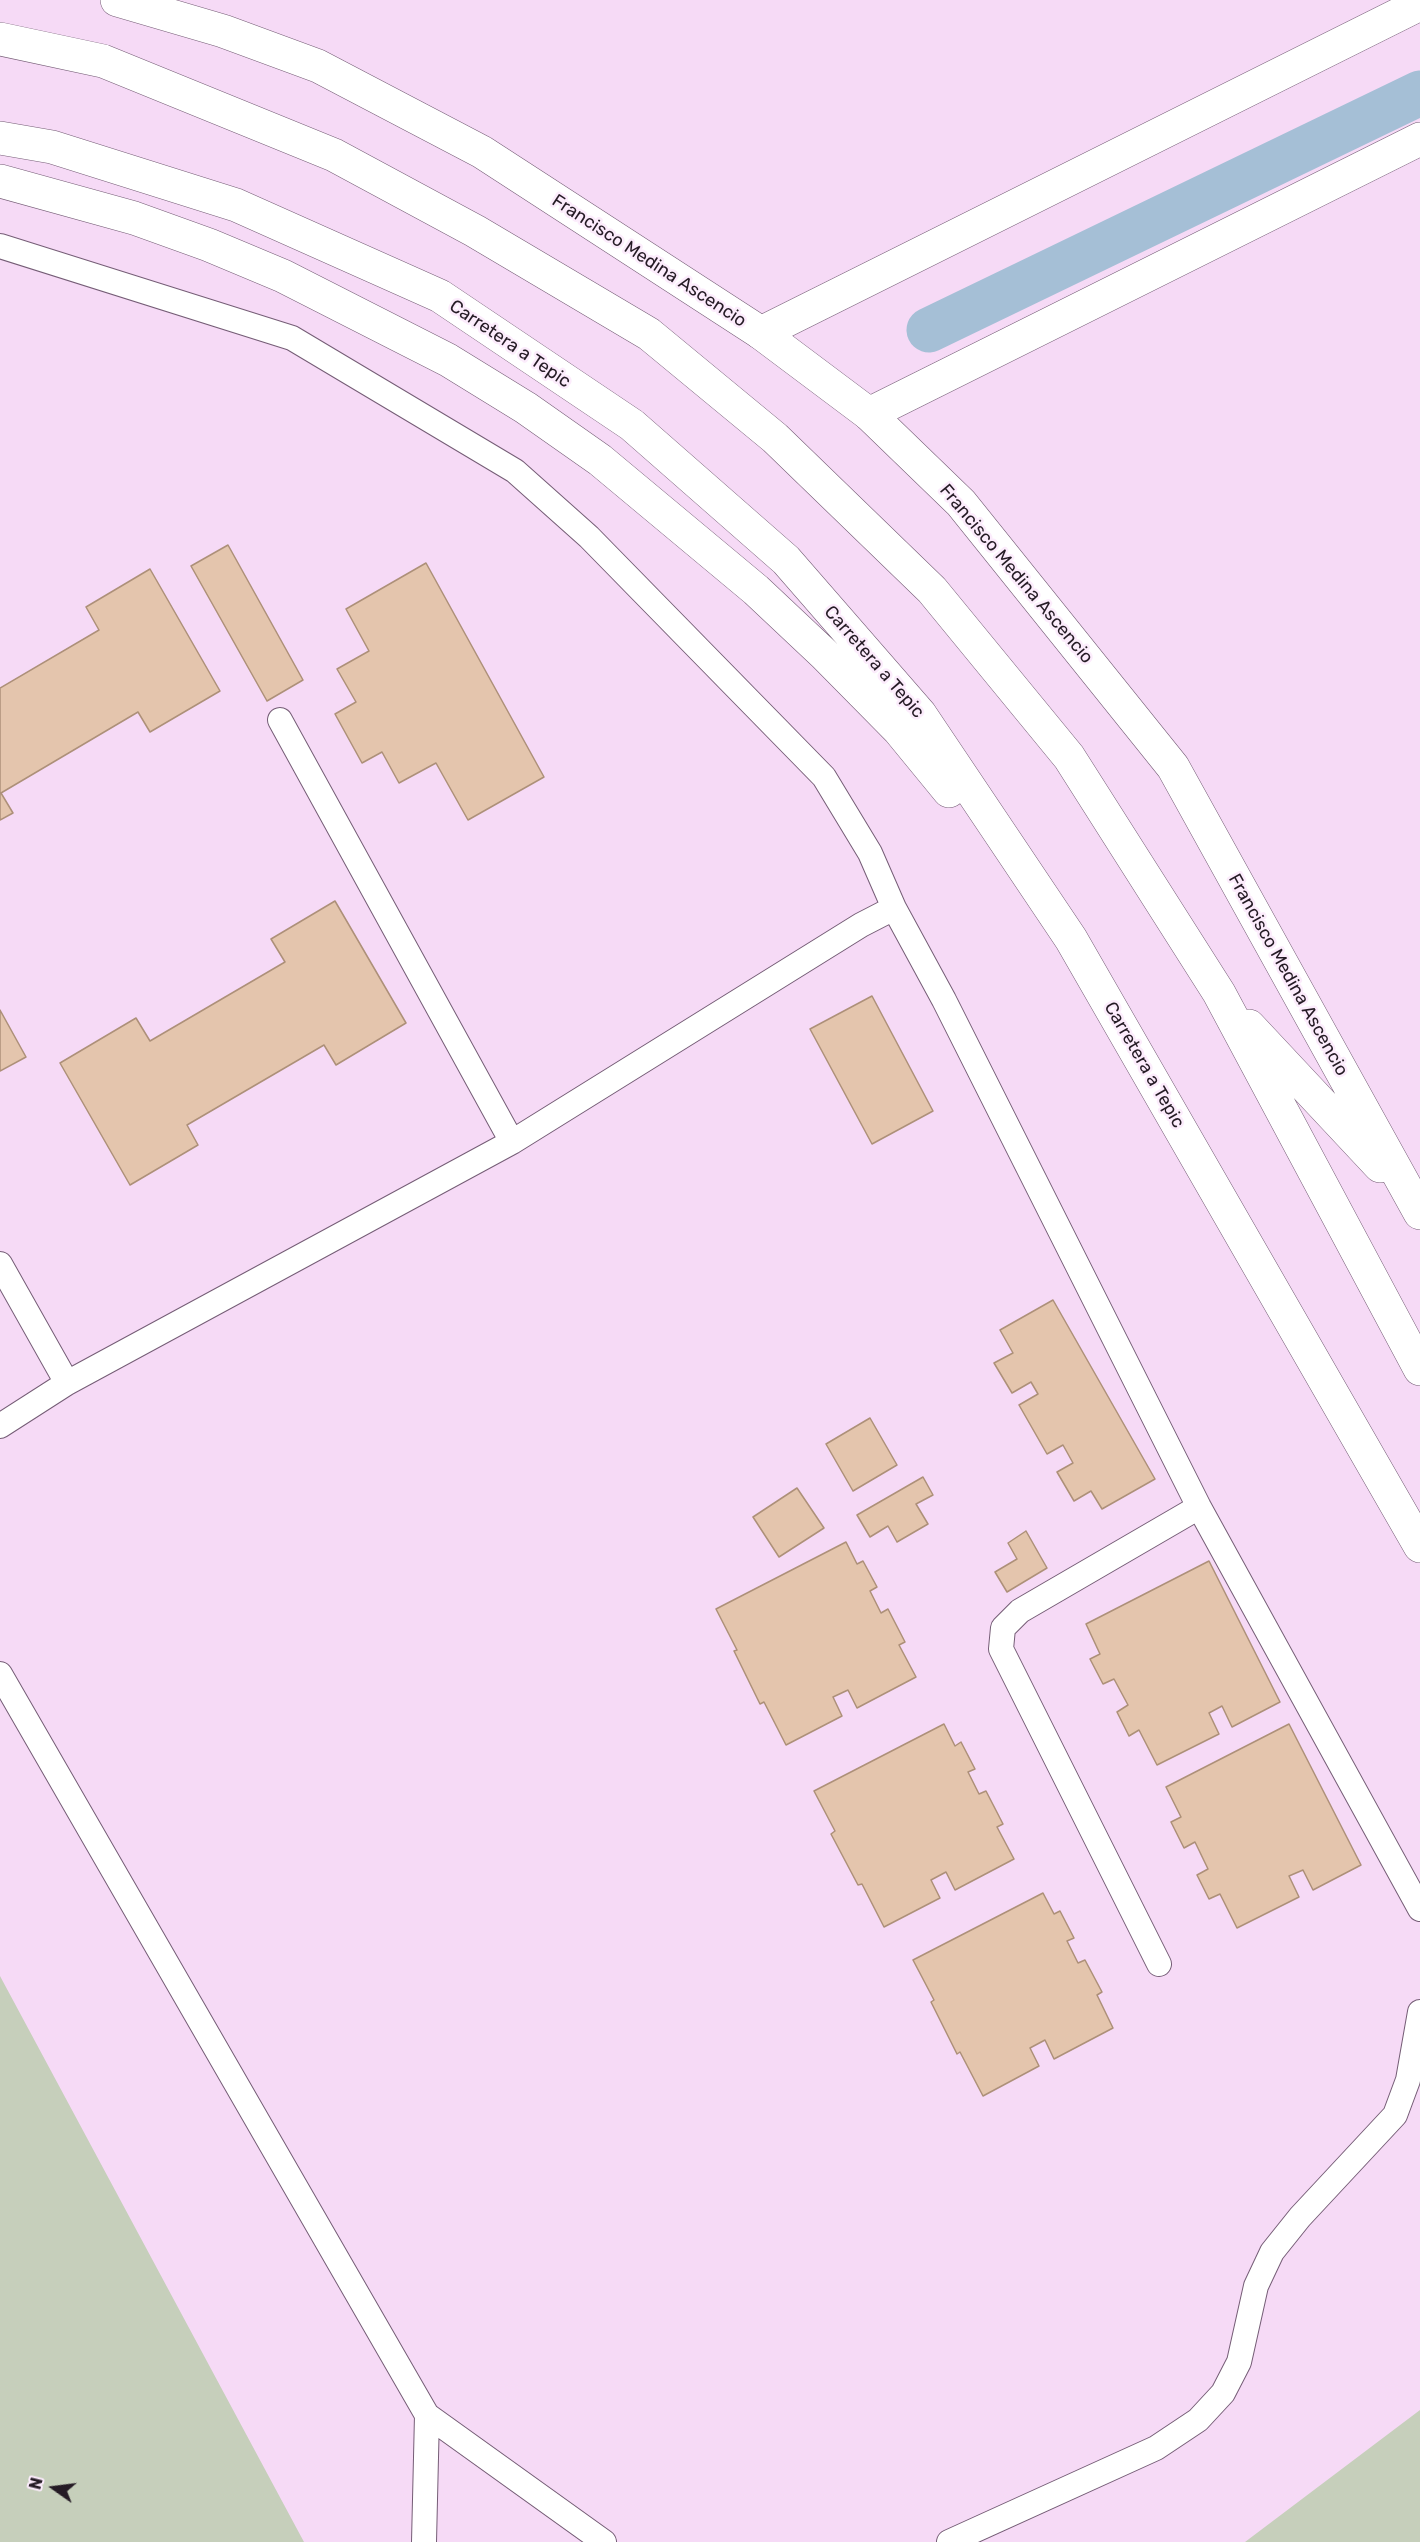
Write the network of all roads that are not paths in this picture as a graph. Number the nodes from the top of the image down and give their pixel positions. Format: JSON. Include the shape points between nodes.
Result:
{"nodes":[{"id":1,"x":117,"y":0,"type":"edge"},
{"id":2,"x":1420,"y":4,"type":"edge"},
{"id":3,"x":0,"y":39,"type":"edge"},
{"id":4,"x":0,"y":138,"type":"edge"},
{"id":5,"x":1420,"y":139,"type":"edge"},
{"id":6,"x":0,"y":181,"type":"edge"},
{"id":7,"x":0,"y":246,"type":"edge"},
{"id":8,"x":760,"y":333,"type":"junction"},
{"id":9,"x":869,"y":414,"type":"junction"},
{"id":10,"x":280,"y":720,"type":"dead end"},
{"id":11,"x":894,"y":908,"type":"junction"},
{"id":12,"x":1071,"y":939,"type":"junction"},
{"id":13,"x":1219,"y":993,"type":"junction"},
{"id":14,"x":512,"y":1143,"type":"junction"},
{"id":15,"x":1417,"y":1208,"type":"edge"},
{"id":16,"x":0,"y":1264,"type":"edge"},
{"id":17,"x":1420,"y":1369,"type":"edge"},
{"id":18,"x":67,"y":1383,"type":"junction"},
{"id":19,"x":0,"y":1426,"type":"edge"},
{"id":20,"x":1199,"y":1507,"type":"junction"},
{"id":21,"x":1420,"y":1546,"type":"edge"},
{"id":22,"x":0,"y":1674,"type":"edge"},
{"id":23,"x":1420,"y":1909,"type":"edge"},
{"id":24,"x":1159,"y":1964,"type":"dead end"},
{"id":25,"x":1420,"y":2013,"type":"edge"},
{"id":26,"x":428,"y":2415,"type":"junction"},
{"id":27,"x":424,"y":2542,"type":"edge"},
{"id":28,"x":604,"y":2542,"type":"edge"},
{"id":29,"x":949,"y":2542,"type":"edge"}],
"edges":[{"from":1,"to":8,"type":"main road","name":"Francisco Medina Ascencio","via":[[223,31],[318,66],[482,152]]},
{"from":2,"to":8,"type":"main road"},
{"from":3,"to":13,"type":"main road","via":[[103,61],[334,155],[475,231],[649,334],[775,438],[932,590],[1070,757]]},
{"from":4,"to":12,"type":"main road","name":"Carretera a Tepic","via":[[52,147],[236,206],[440,296],[632,425],[786,560],[920,714]]},
{"from":5,"to":9,"type":"main road"},
{"from":6,"to":12,"type":"main road","via":[[118,213],[209,245],[323,295],[448,360],[600,460],[756,590],[899,730]]},
{"from":7,"to":11,"type":"lane","via":[[292,338],[515,471],[589,537],[824,777],[870,853]]},
{"from":8,"to":9,"type":"main road","name":"Francisco Medina Ascencio"},
{"from":9,"to":15,"type":"main road","name":"Francisco Medina Ascencio","via":[[961,503],[1173,767]]},
{"from":10,"to":14,"type":"lane"},
{"from":11,"to":14,"type":"lane"},
{"from":11,"to":20,"type":"lane"},
{"from":12,"to":21,"type":"main road","name":"Carretera a Tepic"},
{"from":13,"to":15,"type":"main road"},
{"from":13,"to":17,"type":"main road"},
{"from":14,"to":18,"type":"lane"},
{"from":16,"to":18,"type":"lane"},
{"from":18,"to":19,"type":"lane"},
{"from":20,"to":23,"type":"lane"},
{"from":20,"to":24,"type":"lane","via":[[1020,1611],[1003,1628],[1001,1649]]},
{"from":22,"to":26,"type":"lane"},
{"from":25,"to":29,"type":"lane","via":[[1408,2080],[1395,2115],[1272,2252],[1257,2286],[1239,2362],[1223,2393],[1198,2420],[1156,2448]]},
{"from":26,"to":27,"type":"lane"},
{"from":26,"to":28,"type":"lane"}]}
